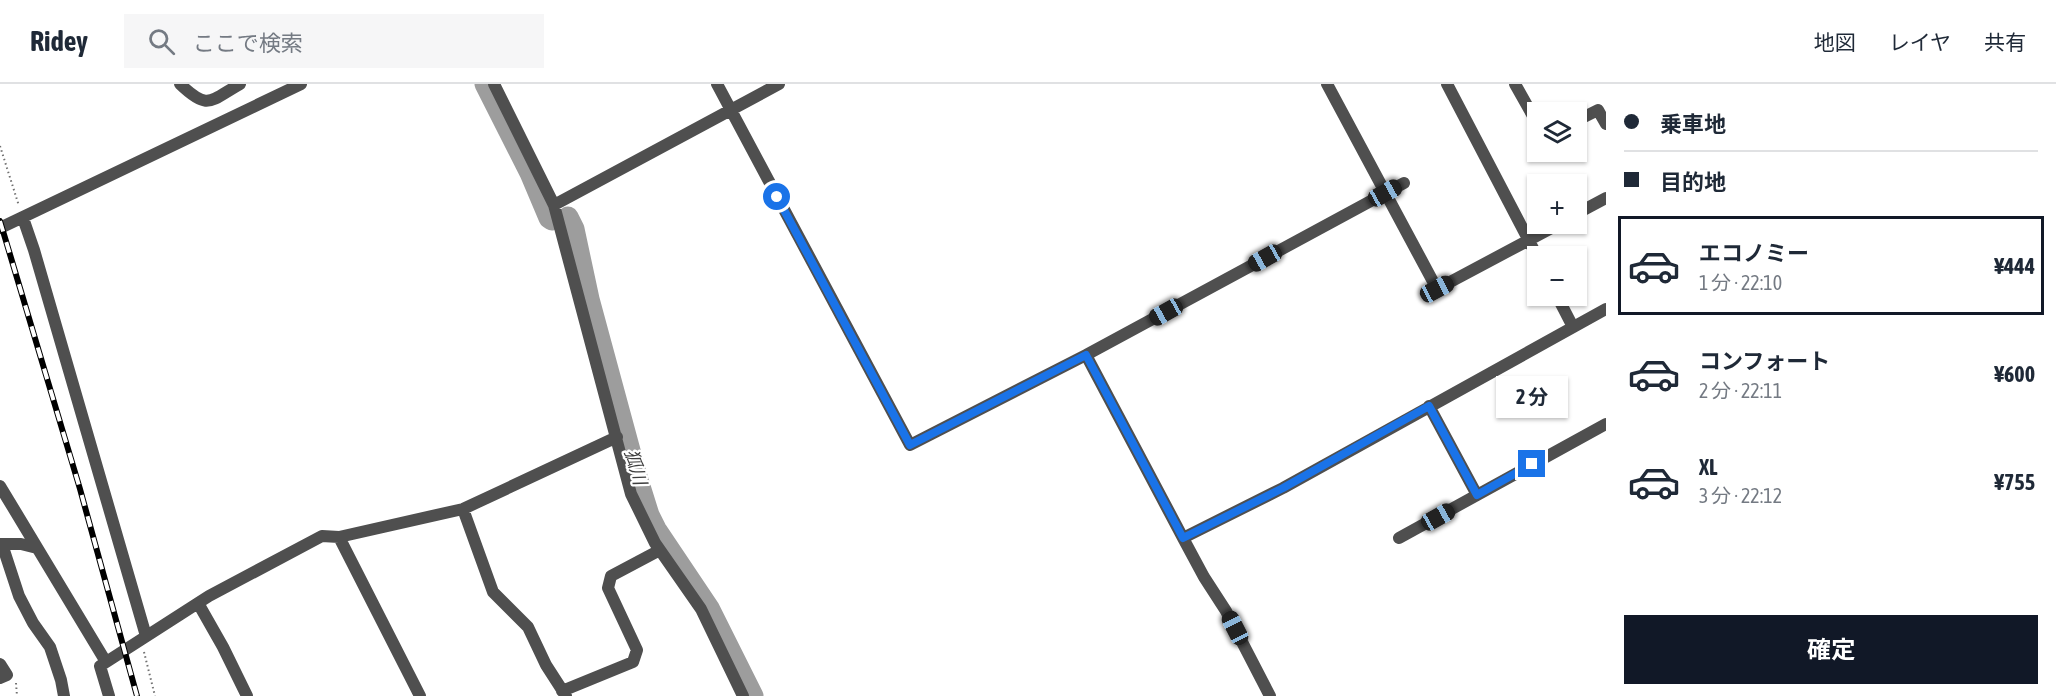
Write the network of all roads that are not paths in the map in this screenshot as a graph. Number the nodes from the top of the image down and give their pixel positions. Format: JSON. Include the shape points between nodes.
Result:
{"nodes":[{"id":1,"x":180,"y":84,"type":"edge"},
{"id":2,"x":240,"y":84,"type":"edge"},
{"id":3,"x":301,"y":84,"type":"edge"},
{"id":4,"x":494,"y":84,"type":"edge"},
{"id":5,"x":717,"y":84,"type":"edge"},
{"id":6,"x":779,"y":84,"type":"edge"},
{"id":7,"x":1327,"y":84,"type":"edge"},
{"id":8,"x":1447,"y":84,"type":"edge"},
{"id":9,"x":1515,"y":84,"type":"edge"},
{"id":10,"x":1527,"y":105,"type":"edge"},
{"id":11,"x":730,"y":110,"type":"junction"},
{"id":12,"x":1587,"y":116,"type":"edge"},
{"id":13,"x":1606,"y":124,"type":"edge"},
{"id":14,"x":1404,"y":183,"type":"dead end"},
{"id":15,"x":1385,"y":193,"type":"junction"},
{"id":16,"x":1606,"y":198,"type":"edge"},
{"id":17,"x":554,"y":205,"type":"junction"},
{"id":18,"x":1587,"y":208,"type":"edge"},
{"id":19,"x":23,"y":218,"type":"junction"},
{"id":20,"x":0,"y":228,"type":"edge"},
{"id":21,"x":1540,"y":234,"type":"edge"},
{"id":22,"x":1528,"y":240,"type":"junction"},
{"id":23,"x":1531,"y":246,"type":"edge"},
{"id":24,"x":1562,"y":306,"type":"edge"},
{"id":25,"x":1606,"y":309,"type":"edge"},
{"id":26,"x":1573,"y":327,"type":"junction"},
{"id":27,"x":1086,"y":355,"type":"junction"},
{"id":28,"x":1429,"y":406,"type":"junction"},
{"id":29,"x":1606,"y":424,"type":"edge"},
{"id":30,"x":617,"y":437,"type":"junction"},
{"id":31,"x":0,"y":486,"type":"edge"},
{"id":32,"x":1477,"y":495,"type":"junction"},
{"id":33,"x":463,"y":509,"type":"junction"},
{"id":34,"x":339,"y":537,"type":"junction"},
{"id":35,"x":1183,"y":538,"type":"junction"},
{"id":36,"x":1399,"y":538,"type":"dead end"},
{"id":37,"x":1,"y":544,"type":"edge"},
{"id":38,"x":37,"y":548,"type":"junction"},
{"id":39,"x":660,"y":550,"type":"junction"},
{"id":40,"x":198,"y":603,"type":"junction"},
{"id":41,"x":144,"y":638,"type":"junction"},
{"id":42,"x":106,"y":662,"type":"junction"},
{"id":43,"x":0,"y":664,"type":"edge"},
{"id":44,"x":0,"y":678,"type":"edge"},
{"id":45,"x":564,"y":694,"type":"edge"},
{"id":46,"x":64,"y":696,"type":"edge"},
{"id":47,"x":109,"y":696,"type":"edge"},
{"id":48,"x":247,"y":696,"type":"edge"},
{"id":49,"x":420,"y":696,"type":"edge"},
{"id":50,"x":743,"y":696,"type":"edge"},
{"id":51,"x":1270,"y":696,"type":"edge"}],
"edges":[{"from":1,"to":2,"type":"street","via":[[199,101],[210,101]]},
{"from":3,"to":19,"type":"street"},
{"from":4,"to":17,"type":"street"},
{"from":5,"to":11,"type":"street"},
{"from":6,"to":11,"type":"street"},
{"from":7,"to":15,"type":"street"},
{"from":8,"to":22,"type":"street"},
{"from":9,"to":10,"type":"street"},
{"from":11,"to":17,"type":"street"},
{"from":11,"to":27,"type":"street","via":[[910,445]]},
{"from":12,"to":13,"type":"street","via":[[1598,110]]},
{"from":14,"to":15,"type":"street"},
{"from":15,"to":22,"type":"street","via":[[1437,289]]},
{"from":15,"to":27,"type":"street"},
{"from":16,"to":18,"type":"street"},
{"from":17,"to":30,"type":"street"},
{"from":19,"to":20,"type":"street"},
{"from":19,"to":41,"type":"street"},
{"from":21,"to":22,"type":"street"},
{"from":22,"to":23,"type":"street"},
{"from":24,"to":26,"type":"street"},
{"from":25,"to":26,"type":"street"},
{"from":26,"to":28,"type":"street"},
{"from":27,"to":35,"type":"street"},
{"from":28,"to":32,"type":"street"},
{"from":28,"to":35,"type":"street","via":[[1283,488]]},
{"from":29,"to":32,"type":"street"},
{"from":30,"to":33,"type":"street"},
{"from":30,"to":39,"type":"street","via":[[631,494]]},
{"from":31,"to":38,"type":"street"},
{"from":32,"to":36,"type":"street"},
{"from":33,"to":34,"type":"street"},
{"from":33,"to":45,"type":"street","via":[[493,592],[528,627]]},
{"from":34,"to":40,"type":"street","via":[[322,536]]},
{"from":34,"to":49,"type":"street"},
{"from":35,"to":51,"type":"street"},
{"from":37,"to":38,"type":"street"},
{"from":37,"to":46,"type":"street","via":[[19,596],[50,647]]},
{"from":38,"to":42,"type":"street"},
{"from":39,"to":45,"type":"street","via":[[611,576],[608,588],[637,650],[633,662]]},
{"from":39,"to":50,"type":"street","via":[[701,609]]},
{"from":40,"to":41,"type":"street"},
{"from":40,"to":48,"type":"street"},
{"from":41,"to":42,"type":"street"},
{"from":42,"to":47,"type":"street","via":[[100,666]]},
{"from":43,"to":44,"type":"street","via":[[7,675]]}]}
